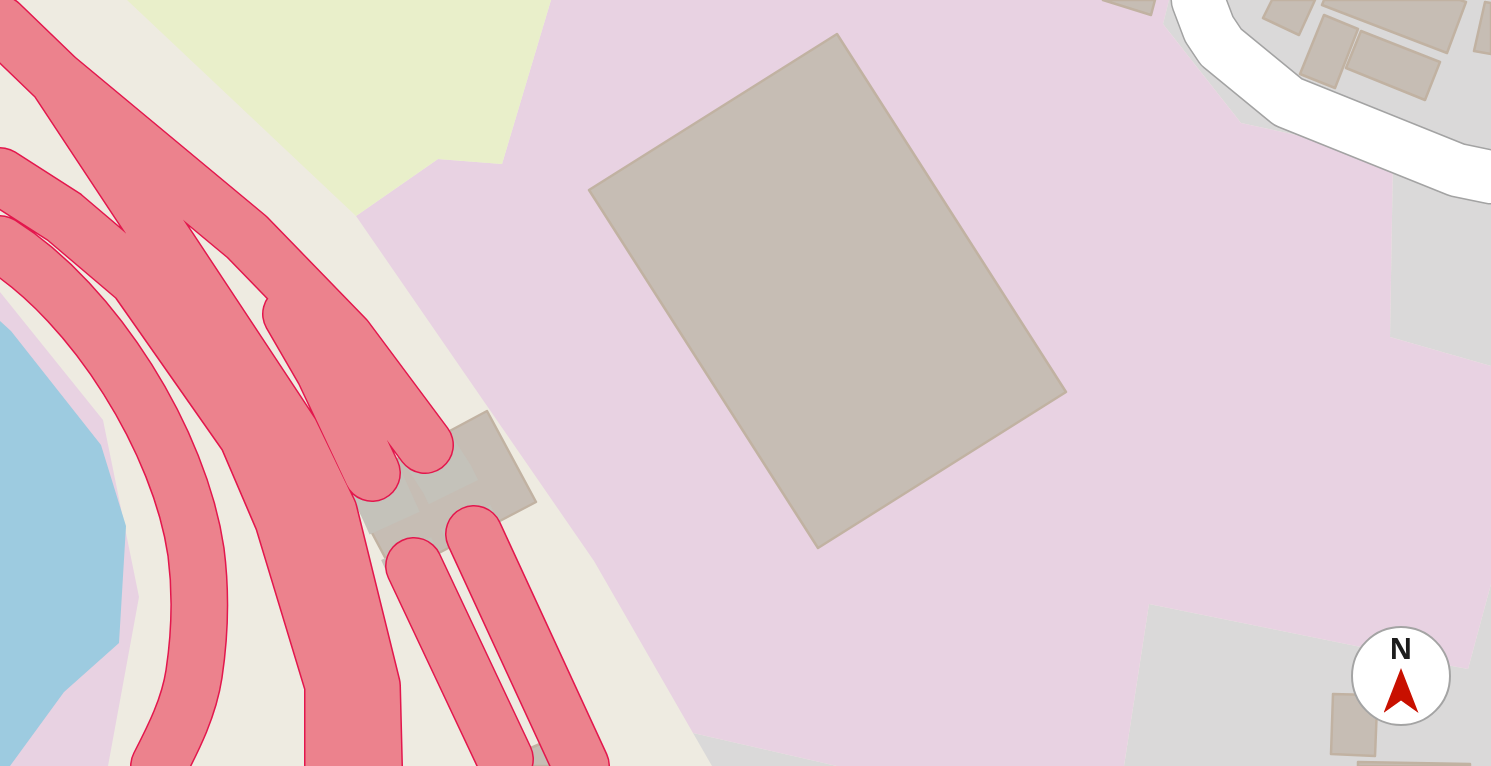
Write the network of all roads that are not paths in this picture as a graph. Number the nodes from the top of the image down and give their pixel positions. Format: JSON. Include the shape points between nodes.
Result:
{"nodes":[{"id":1,"x":1198,"y":0,"type":"edge"},
{"id":2,"x":0,"y":24,"type":"edge"},
{"id":3,"x":57,"y":78,"type":"junction"},
{"id":4,"x":0,"y":143,"type":"edge"},
{"id":5,"x":0,"y":176,"type":"edge"},
{"id":6,"x":1491,"y":177,"type":"edge"},
{"id":7,"x":64,"y":218,"type":"junction"},
{"id":8,"x":248,"y":238,"type":"junction"},
{"id":9,"x":0,"y":244,"type":"edge"},
{"id":10,"x":425,"y":445,"type":"tunnel mouth"},
{"id":11,"x":372,"y":473,"type":"tunnel mouth"},
{"id":12,"x":474,"y":534,"type":"tunnel mouth"},
{"id":13,"x":414,"y":566,"type":"tunnel mouth"},
{"id":14,"x":506,"y":759,"type":"dead end"},
{"id":15,"x":158,"y":766,"type":"edge"},
{"id":16,"x":334,"y":766,"type":"edge"},
{"id":17,"x":374,"y":766,"type":"edge"},
{"id":18,"x":581,"y":766,"type":"edge"}],
"edges":[{"from":1,"to":6,"type":"street","via":[[1221,48],[1288,102],[1457,170]]},
{"from":2,"to":3,"type":"highway"},
{"from":3,"to":8,"type":"highway"},
{"from":3,"to":17,"type":"highway","via":[[291,433],[329,512],[372,686]]},
{"from":4,"to":7,"type":"highway"},
{"from":5,"to":7,"type":"highway"},
{"from":7,"to":16,"type":"highway","via":[[138,280],[247,436],[283,520],[334,685]]},
{"from":8,"to":10,"type":"highway","via":[[346,339]]},
{"from":8,"to":11,"type":"highway","via":[[324,370]]},
{"from":9,"to":15,"type":"highway","via":[[55,288],[100,338],[176,474],[196,551],[200,615],[194,676],[178,730]]},
{"from":12,"to":18,"type":"highway"},
{"from":13,"to":14,"type":"highway"}]}
